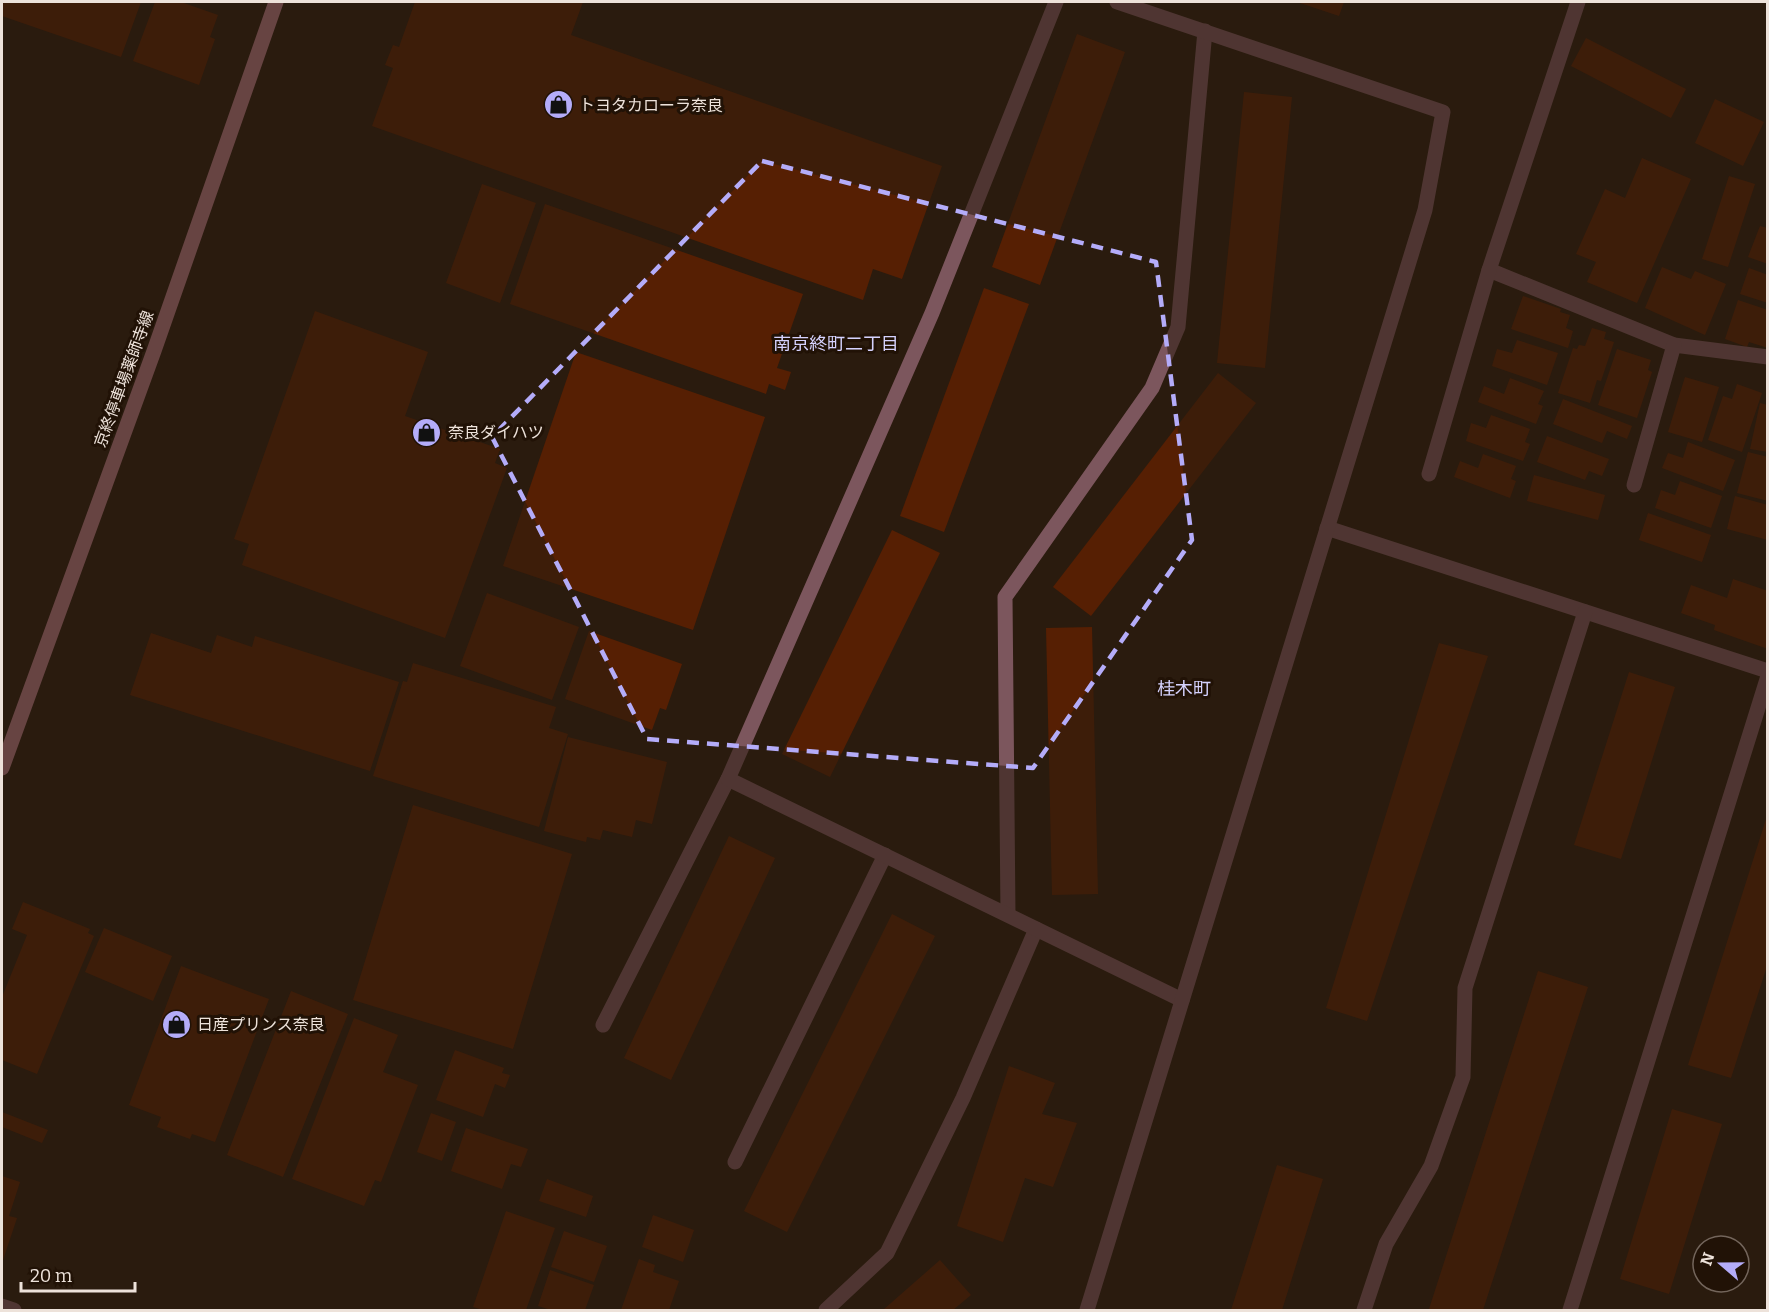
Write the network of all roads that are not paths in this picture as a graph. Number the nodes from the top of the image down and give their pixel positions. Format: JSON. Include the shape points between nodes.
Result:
{"nodes":[{"id":1,"x":276,"y":2,"type":"edge"},
{"id":2,"x":1056,"y":2,"type":"edge"},
{"id":3,"x":1117,"y":2,"type":"edge"},
{"id":4,"x":1578,"y":2,"type":"edge"},
{"id":5,"x":1205,"y":31,"type":"junction"},
{"id":6,"x":1489,"y":270,"type":"junction"},
{"id":7,"x":1674,"y":345,"type":"junction"},
{"id":8,"x":1767,"y":357,"type":"edge"},
{"id":9,"x":1429,"y":474,"type":"dead end"},
{"id":10,"x":1634,"y":485,"type":"dead end"},
{"id":11,"x":1327,"y":528,"type":"junction"},
{"id":12,"x":1585,"y":612,"type":"junction"},
{"id":13,"x":1767,"y":670,"type":"edge"},
{"id":14,"x":1767,"y":676,"type":"edge"},
{"id":15,"x":2,"y":768,"type":"edge"},
{"id":16,"x":728,"y":779,"type":"junction"},
{"id":17,"x":885,"y":855,"type":"junction"},
{"id":18,"x":1008,"y":915,"type":"junction"},
{"id":19,"x":1036,"y":929,"type":"junction"},
{"id":20,"x":1182,"y":1000,"type":"junction"},
{"id":21,"x":603,"y":1025,"type":"dead end"},
{"id":22,"x":735,"y":1162,"type":"dead end"},
{"id":23,"x":2,"y":1306,"type":"edge"},
{"id":24,"x":14,"y":1311,"type":"edge"},
{"id":25,"x":826,"y":1311,"type":"edge"},
{"id":26,"x":1088,"y":1311,"type":"edge"},
{"id":27,"x":1364,"y":1311,"type":"edge"},
{"id":28,"x":1570,"y":1311,"type":"edge"}],
"edges":[{"from":1,"to":15,"type":"main road","name":"京終停車場薬師寺線"},
{"from":2,"to":16,"type":"street","via":[[932,313]]},
{"from":3,"to":5,"type":"street"},
{"from":4,"to":6,"type":"street"},
{"from":5,"to":11,"type":"street","via":[[1443,112],[1425,210]]},
{"from":5,"to":18,"type":"street","via":[[1178,327],[1152,388],[1005,597]]},
{"from":6,"to":7,"type":"street"},
{"from":6,"to":9,"type":"street"},
{"from":7,"to":8,"type":"street"},
{"from":7,"to":10,"type":"street"},
{"from":11,"to":12,"type":"street"},
{"from":11,"to":20,"type":"street"},
{"from":12,"to":13,"type":"street"},
{"from":12,"to":27,"type":"street","via":[[1465,988],[1463,1077],[1431,1166],[1386,1244]]},
{"from":14,"to":28,"type":"street"},
{"from":16,"to":17,"type":"street"},
{"from":16,"to":21,"type":"street"},
{"from":17,"to":18,"type":"street"},
{"from":17,"to":22,"type":"street"},
{"from":18,"to":19,"type":"street"},
{"from":19,"to":20,"type":"street"},
{"from":19,"to":25,"type":"street","via":[[963,1098],[887,1253]]},
{"from":20,"to":26,"type":"street"},
{"from":23,"to":24,"type":"street"}]}
